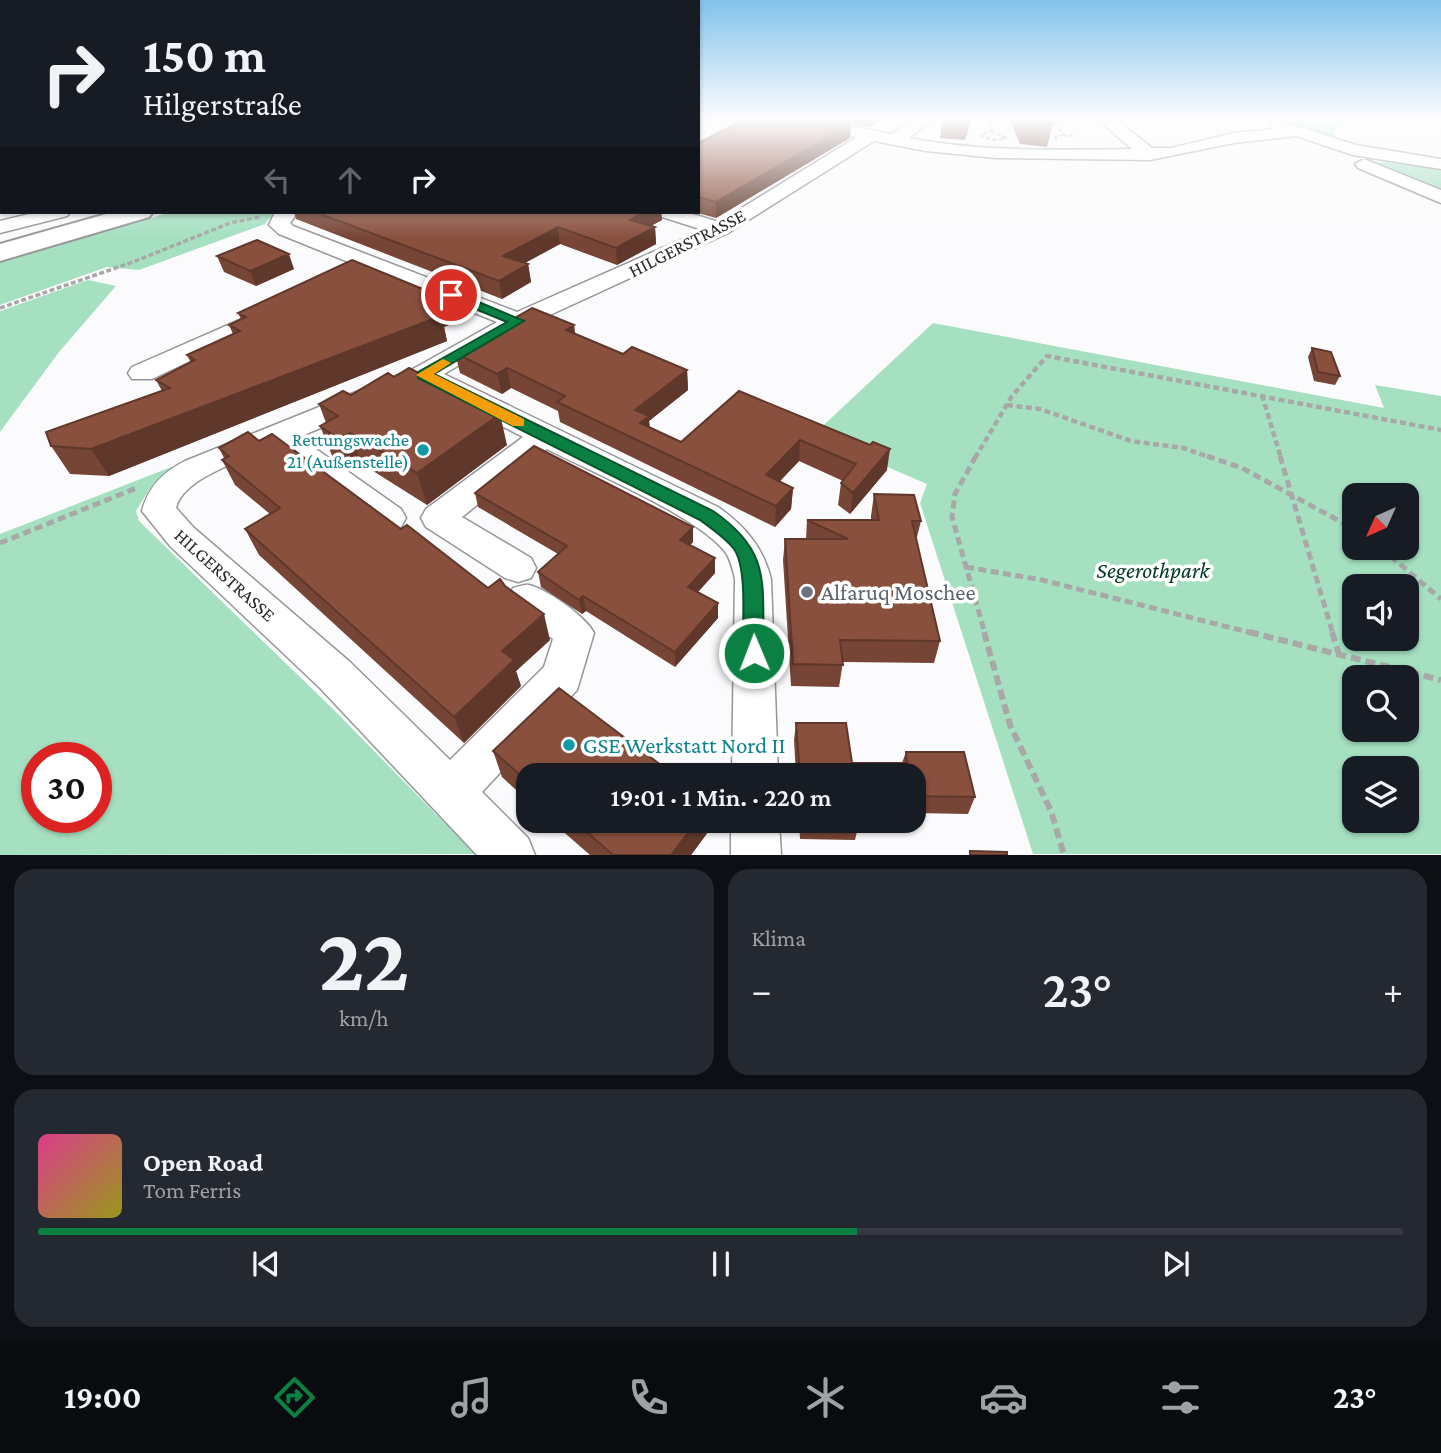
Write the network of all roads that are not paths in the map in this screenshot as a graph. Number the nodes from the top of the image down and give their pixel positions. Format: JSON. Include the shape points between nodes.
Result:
{"nodes":[{"id":1,"x":847,"y":158,"type":"edge"},
{"id":2,"x":1364,"y":158,"type":"joint"},
{"id":3,"x":1441,"y":164,"type":"edge"},
{"id":4,"x":1441,"y":197,"type":"edge"},
{"id":5,"x":32,"y":214,"type":"edge"},
{"id":6,"x":52,"y":214,"type":"edge"},
{"id":7,"x":133,"y":214,"type":"edge"},
{"id":8,"x":285,"y":214,"type":"edge"},
{"id":9,"x":672,"y":214,"type":"edge"},
{"id":10,"x":3,"y":216,"type":"edge"},
{"id":11,"x":721,"y":229,"type":"junction"},
{"id":12,"x":0,"y":253,"type":"edge"},
{"id":13,"x":374,"y":265,"type":"junction"},
{"id":14,"x":346,"y":278,"type":"edge"},
{"id":15,"x":286,"y":306,"type":"edge"},
{"id":16,"x":517,"y":321,"type":"junction"},
{"id":17,"x":142,"y":373,"type":"dead end"},
{"id":18,"x":423,"y":375,"type":"junction"},
{"id":19,"x":275,"y":435,"type":"junction"},
{"id":20,"x":544,"y":436,"type":"junction"},
{"id":21,"x":389,"y":518,"type":"edge"},
{"id":22,"x":755,"y":763,"type":"edge"},
{"id":23,"x":450,"y":792,"type":"junction"},
{"id":24,"x":755,"y":833,"type":"edge"},
{"id":25,"x":511,"y":855,"type":"edge"},
{"id":26,"x":756,"y":855,"type":"edge"}],
"edges":[{"from":1,"to":11,"type":"street","name":"HILGERSTRASSE"},
{"from":2,"to":3,"type":"street"},
{"from":2,"to":4,"type":"street"},
{"from":5,"to":10,"type":"street"},
{"from":6,"to":10,"type":"main road"},
{"from":7,"to":12,"type":"main road"},
{"from":8,"to":13,"type":"street","via":[[279,225],[282,228]]},
{"from":9,"to":11,"type":"street"},
{"from":11,"to":16,"type":"street","name":"HILGERSTRASSE"},
{"from":13,"to":14,"type":"street"},
{"from":13,"to":16,"type":"street"},
{"from":15,"to":17,"type":"street"},
{"from":16,"to":18,"type":"street","name":"HILGERSTRASSE"},
{"from":18,"to":19,"type":"street","name":"HILGERSTRASSE"},
{"from":18,"to":20,"type":"street"},
{"from":19,"to":21,"type":"street"},
{"from":19,"to":23,"type":"street","name":"HILGERSTRASSE","via":[[180,478],[160,499],[159,511],[335,675]]},
{"from":20,"to":22,"type":"street","via":[[706,516],[741,544],[753,579]]},
{"from":20,"to":23,"type":"street","via":[[438,518],[522,583],[574,633],[562,677]]},
{"from":23,"to":25,"type":"street","name":"HILGERSTRASSE"},
{"from":24,"to":26,"type":"street"}]}
